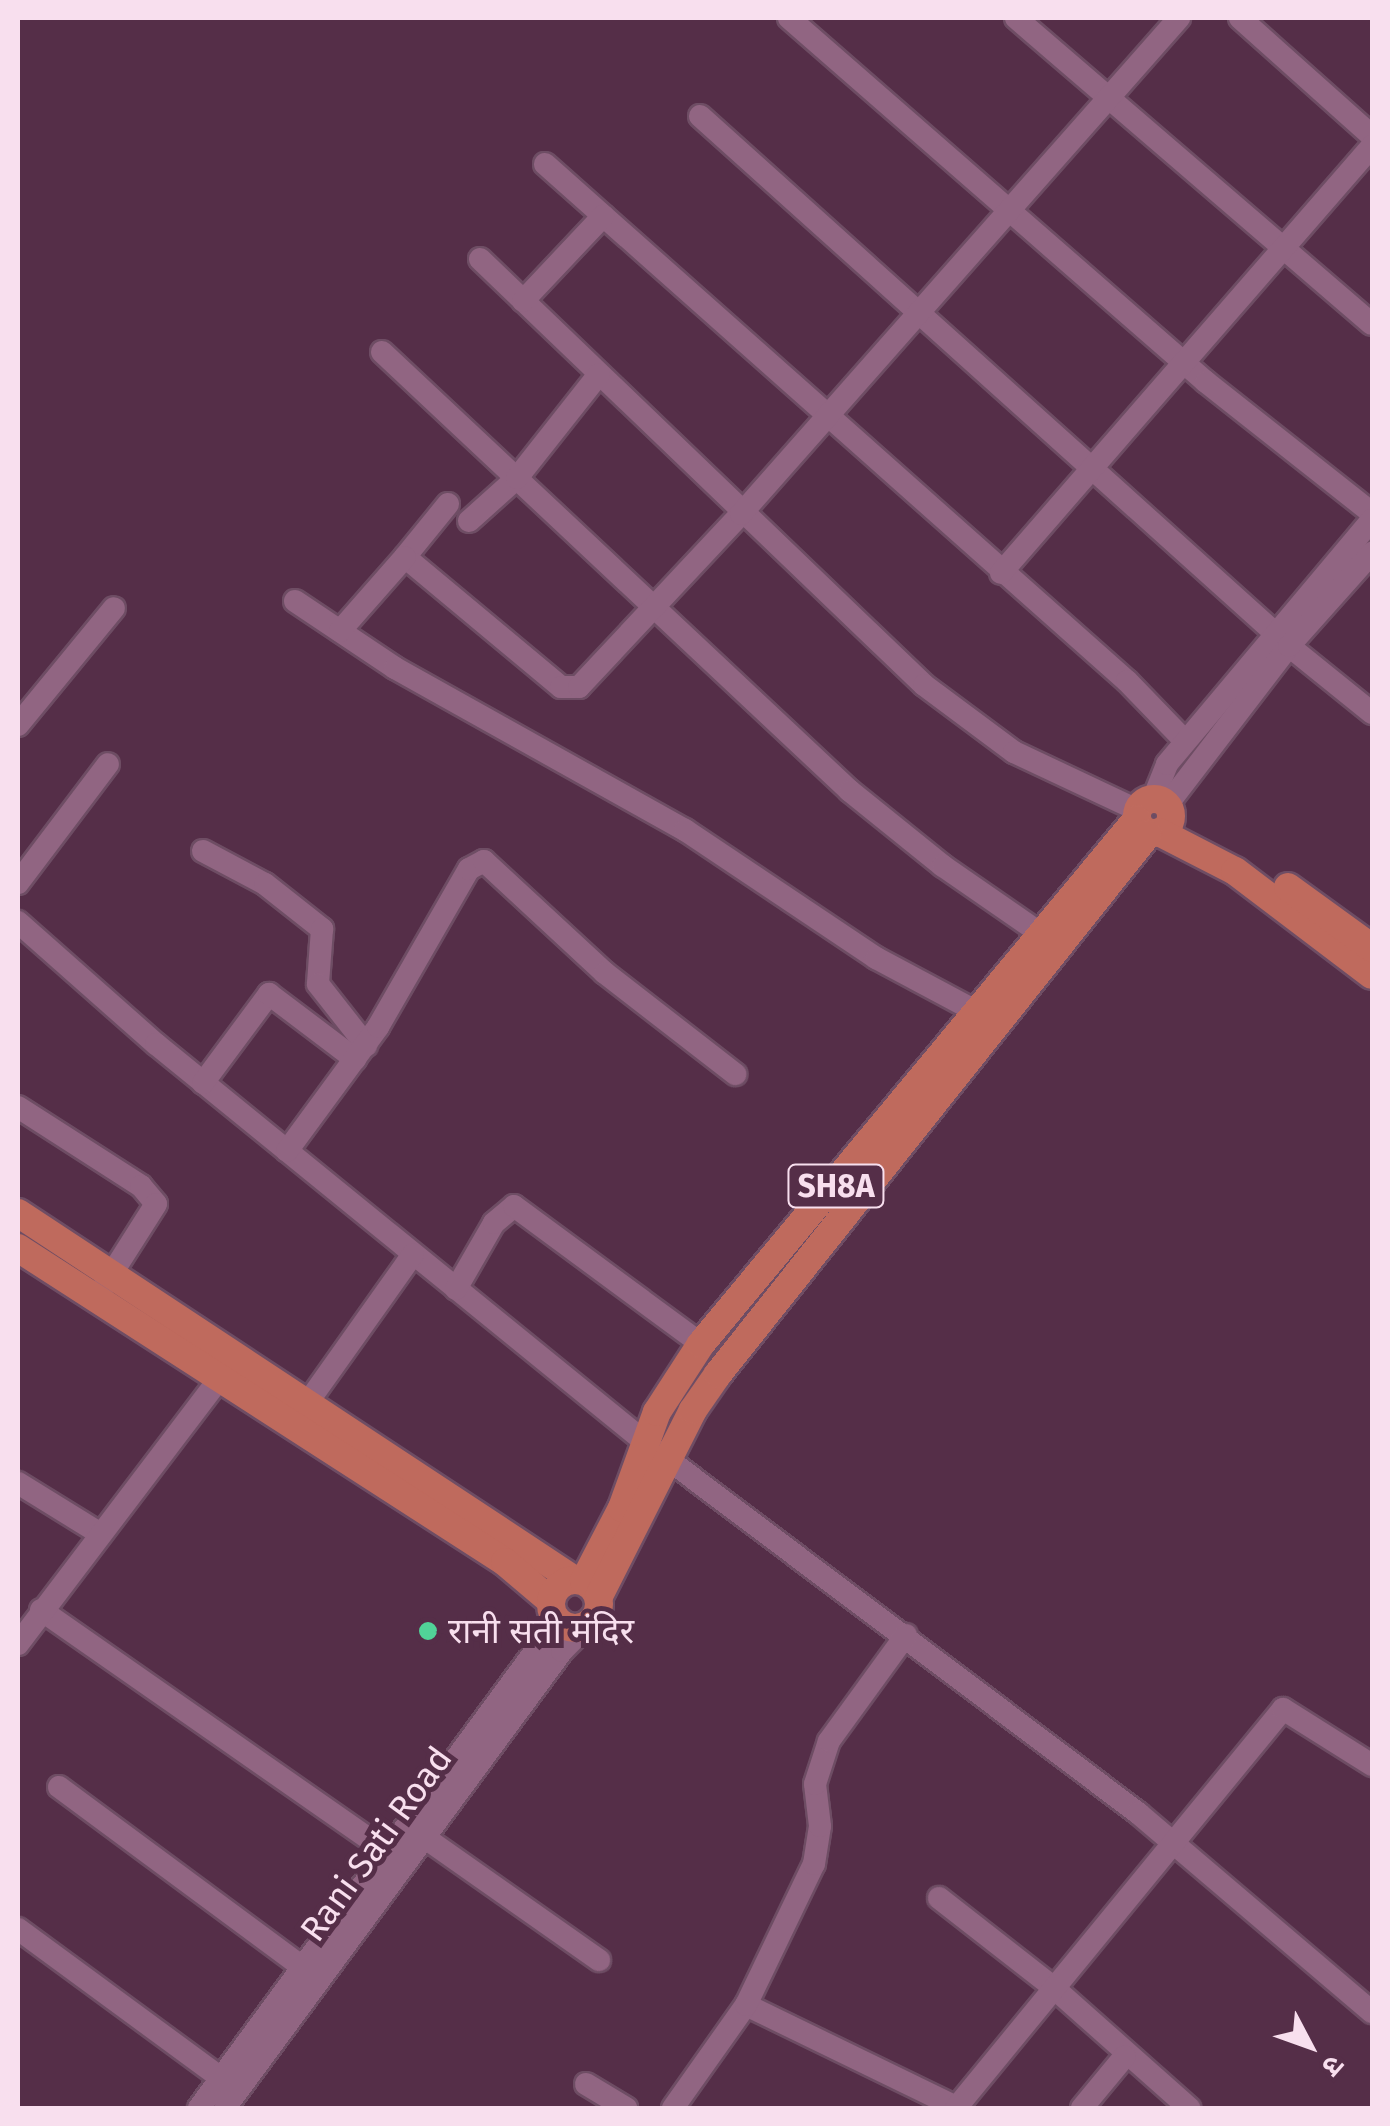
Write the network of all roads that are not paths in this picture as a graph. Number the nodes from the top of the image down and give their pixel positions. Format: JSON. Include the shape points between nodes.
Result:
{"nodes":[{"id":1,"x":789,"y":18,"type":"edge"},
{"id":2,"x":1016,"y":18,"type":"edge"},
{"id":3,"x":1179,"y":18,"type":"edge"},
{"id":4,"x":1240,"y":18,"type":"edge"},
{"id":5,"x":1108,"y":97,"type":"junction"},
{"id":6,"x":700,"y":116,"type":"dead end"},
{"id":7,"x":1372,"y":136,"type":"edge"},
{"id":8,"x":1372,"y":146,"type":"edge"},
{"id":9,"x":545,"y":164,"type":"dead end"},
{"id":10,"x":1006,"y":208,"type":"junction"},
{"id":11,"x":603,"y":216,"type":"junction"},
{"id":12,"x":1285,"y":249,"type":"junction"},
{"id":13,"x":480,"y":259,"type":"dead end"},
{"id":14,"x":523,"y":301,"type":"junction"},
{"id":15,"x":916,"y":315,"type":"junction"},
{"id":16,"x":1372,"y":324,"type":"edge"},
{"id":17,"x":382,"y":352,"type":"dead end"},
{"id":18,"x":1186,"y":364,"type":"junction"},
{"id":19,"x":598,"y":374,"type":"junction"},
{"id":20,"x":824,"y":417,"type":"junction"},
{"id":21,"x":1088,"y":467,"type":"junction"},
{"id":22,"x":517,"y":478,"type":"junction"},
{"id":23,"x":448,"y":504,"type":"dead end"},
{"id":24,"x":741,"y":514,"type":"junction"},
{"id":25,"x":1372,"y":517,"type":"edge"},
{"id":26,"x":469,"y":520,"type":"dead end"},
{"id":27,"x":1372,"y":552,"type":"edge"},
{"id":28,"x":404,"y":558,"type":"junction"},
{"id":29,"x":1002,"y":573,"type":"junction"},
{"id":30,"x":295,"y":601,"type":"dead end"},
{"id":31,"x":653,"y":607,"type":"junction"},
{"id":32,"x":114,"y":608,"type":"dead end"},
{"id":33,"x":340,"y":631,"type":"junction"},
{"id":34,"x":1282,"y":639,"type":"junction"},
{"id":35,"x":1372,"y":713,"type":"edge"},
{"id":36,"x":18,"y":725,"type":"edge"},
{"id":37,"x":1185,"y":741,"type":"junction"},
{"id":38,"x":108,"y":764,"type":"dead end"},
{"id":39,"x":1153,"y":816,"type":"junction"},
{"id":40,"x":202,"y":851,"type":"dead end"},
{"id":41,"x":18,"y":883,"type":"edge"},
{"id":42,"x":18,"y":922,"type":"edge"},
{"id":43,"x":1044,"y":936,"type":"junction"},
{"id":44,"x":1372,"y":948,"type":"edge"},
{"id":45,"x":1372,"y":975,"type":"edge"},
{"id":46,"x":979,"y":1014,"type":"junction"},
{"id":47,"x":360,"y":1052,"type":"junction"},
{"id":48,"x":735,"y":1074,"type":"dead end"},
{"id":49,"x":203,"y":1083,"type":"junction"},
{"id":50,"x":18,"y":1107,"type":"edge"},
{"id":51,"x":287,"y":1151,"type":"junction"},
{"id":52,"x":18,"y":1212,"type":"edge"},
{"id":53,"x":18,"y":1248,"type":"edge"},
{"id":54,"x":414,"y":1254,"type":"junction"},
{"id":55,"x":112,"y":1273,"type":"junction"},
{"id":56,"x":456,"y":1289,"type":"junction"},
{"id":57,"x":96,"y":1297,"type":"junction"},
{"id":58,"x":701,"y":1344,"type":"junction"},
{"id":59,"x":219,"y":1379,"type":"junction"},
{"id":60,"x":308,"y":1402,"type":"junction"},
{"id":61,"x":657,"y":1449,"type":"junction"},
{"id":62,"x":18,"y":1483,"type":"edge"},
{"id":63,"x":99,"y":1533,"type":"junction"},
{"id":64,"x":585,"y":1585,"type":"junction"},
{"id":65,"x":552,"y":1606,"type":"junction"},
{"id":66,"x":41,"y":1610,"type":"junction"},
{"id":67,"x":588,"y":1625,"type":"junction"},
{"id":68,"x":20,"y":1634,"type":"edge"},
{"id":69,"x":906,"y":1635,"type":"junction"},
{"id":70,"x":1372,"y":1765,"type":"edge"},
{"id":71,"x":59,"y":1787,"type":"dead end"},
{"id":72,"x":424,"y":1837,"type":"junction"},
{"id":73,"x":1172,"y":1842,"type":"junction"},
{"id":74,"x":387,"y":1851,"type":"junction"},
{"id":75,"x":939,"y":1898,"type":"dead end"},
{"id":76,"x":18,"y":1929,"type":"edge"},
{"id":77,"x":600,"y":1960,"type":"dead end"},
{"id":78,"x":302,"y":1967,"type":"junction"},
{"id":79,"x":1054,"y":1988,"type":"junction"},
{"id":80,"x":746,"y":2005,"type":"junction"},
{"id":81,"x":1372,"y":2012,"type":"edge"},
{"id":82,"x":1125,"y":2056,"type":"junction"},
{"id":83,"x":586,"y":2084,"type":"dead end"},
{"id":84,"x":227,"y":2092,"type":"edge"},
{"id":85,"x":199,"y":2108,"type":"edge"},
{"id":86,"x":626,"y":2108,"type":"edge"},
{"id":87,"x":674,"y":2108,"type":"edge"},
{"id":88,"x":957,"y":2108,"type":"edge"},
{"id":89,"x":1082,"y":2108,"type":"edge"},
{"id":90,"x":1189,"y":2108,"type":"edge"}],
"edges":[{"from":1,"to":10,"type":"street"},
{"from":2,"to":5,"type":"street"},
{"from":3,"to":5,"type":"street"},
{"from":4,"to":7,"type":"street"},
{"from":5,"to":10,"type":"street"},
{"from":5,"to":12,"type":"street"},
{"from":6,"to":15,"type":"street"},
{"from":8,"to":12,"type":"street"},
{"from":9,"to":11,"type":"street"},
{"from":10,"to":15,"type":"street"},
{"from":10,"to":18,"type":"street"},
{"from":11,"to":14,"type":"street"},
{"from":11,"to":20,"type":"street"},
{"from":12,"to":16,"type":"street"},
{"from":12,"to":18,"type":"street"},
{"from":13,"to":14,"type":"street"},
{"from":14,"to":19,"type":"street"},
{"from":15,"to":20,"type":"street"},
{"from":15,"to":21,"type":"street"},
{"from":17,"to":22,"type":"street"},
{"from":18,"to":21,"type":"street"},
{"from":18,"to":25,"type":"street"},
{"from":19,"to":22,"type":"street"},
{"from":19,"to":24,"type":"street"},
{"from":20,"to":24,"type":"street"},
{"from":20,"to":29,"type":"street"},
{"from":21,"to":29,"type":"street"},
{"from":21,"to":34,"type":"street"},
{"from":22,"to":26,"type":"street"},
{"from":22,"to":31,"type":"street"},
{"from":23,"to":28,"type":"street"},
{"from":24,"to":31,"type":"street"},
{"from":24,"to":39,"type":"street","via":[[939,696],[1014,752]]},
{"from":25,"to":34,"type":"street"},
{"from":27,"to":34,"type":"street"},
{"from":28,"to":31,"type":"street","via":[[569,692]]},
{"from":28,"to":33,"type":"street"},
{"from":29,"to":37,"type":"street"},
{"from":30,"to":33,"type":"street"},
{"from":31,"to":43,"type":"street","via":[[850,791]]},
{"from":32,"to":36,"type":"street"},
{"from":33,"to":46,"type":"street","via":[[684,830],[876,958]]},
{"from":34,"to":35,"type":"street"},
{"from":34,"to":37,"type":"street"},
{"from":34,"to":39,"type":"street"},
{"from":37,"to":39,"type":"street","via":[[1158,778]]},
{"from":38,"to":41,"type":"street"},
{"from":39,"to":43,"type":"main road","number":"SH8A"},
{"from":39,"to":44,"type":"main road","via":[[1234,851]]},
{"from":39,"to":45,"type":"main road"},
{"from":39,"to":61,"type":"main road","number":"SH8A","via":[[694,1410]]},
{"from":40,"to":47,"type":"street","via":[[265,884],[322,928],[318,984]]},
{"from":42,"to":49,"type":"street"},
{"from":43,"to":46,"type":"main road","number":"SH8A"},
{"from":46,"to":58,"type":"main road","number":"SH8A"},
{"from":47,"to":48,"type":"street","via":[[469,869],[484,861],[605,974]]},
{"from":47,"to":49,"type":"street","via":[[269,994]]},
{"from":47,"to":51,"type":"street"},
{"from":49,"to":51,"type":"street"},
{"from":50,"to":55,"type":"street","via":[[152,1198],[152,1214]]},
{"from":51,"to":54,"type":"street"},
{"from":52,"to":55,"type":"main road"},
{"from":53,"to":57,"type":"main road"},
{"from":54,"to":56,"type":"street"},
{"from":54,"to":60,"type":"street"},
{"from":55,"to":57,"type":"street"},
{"from":55,"to":60,"type":"main road"},
{"from":56,"to":58,"type":"street","via":[[494,1223],[514,1206]]},
{"from":56,"to":61,"type":"street"},
{"from":57,"to":59,"type":"main road"},
{"from":58,"to":61,"type":"main road","number":"SH8A","via":[[668,1390]]},
{"from":59,"to":63,"type":"street"},
{"from":59,"to":65,"type":"main road","via":[[530,1580]]},
{"from":60,"to":64,"type":"main road"},
{"from":61,"to":64,"type":"main road","number":"SH8A"},
{"from":61,"to":69,"type":"street"},
{"from":62,"to":63,"type":"street"},
{"from":63,"to":66,"type":"street"},
{"from":64,"to":65,"type":"main road","number":"SH8A"},
{"from":64,"to":67,"type":"main road","number":"SH8A"},
{"from":65,"to":67,"type":"main road","via":[[567,1627]]},
{"from":65,"to":74,"type":"street","via":[[544,1639]]},
{"from":66,"to":68,"type":"street"},
{"from":66,"to":74,"type":"street"},
{"from":67,"to":72,"type":"street","name":"Rani Sati Road"},
{"from":69,"to":73,"type":"street"},
{"from":69,"to":80,"type":"street","via":[[829,1741],[814,1784],[820,1826],[814,1864]]},
{"from":70,"to":73,"type":"street","via":[[1283,1709]]},
{"from":71,"to":78,"type":"street"},
{"from":72,"to":77,"type":"street"},
{"from":72,"to":84,"type":"street","name":"Rani Sati Road"},
{"from":73,"to":79,"type":"street"},
{"from":73,"to":81,"type":"street"},
{"from":74,"to":78,"type":"street"},
{"from":75,"to":79,"type":"street"},
{"from":76,"to":84,"type":"street"},
{"from":78,"to":84,"type":"street"},
{"from":79,"to":82,"type":"street"},
{"from":79,"to":88,"type":"street"},
{"from":80,"to":87,"type":"street"},
{"from":80,"to":88,"type":"street"},
{"from":82,"to":89,"type":"street"},
{"from":82,"to":90,"type":"street"},
{"from":83,"to":86,"type":"street"},
{"from":84,"to":85,"type":"street"}]}
